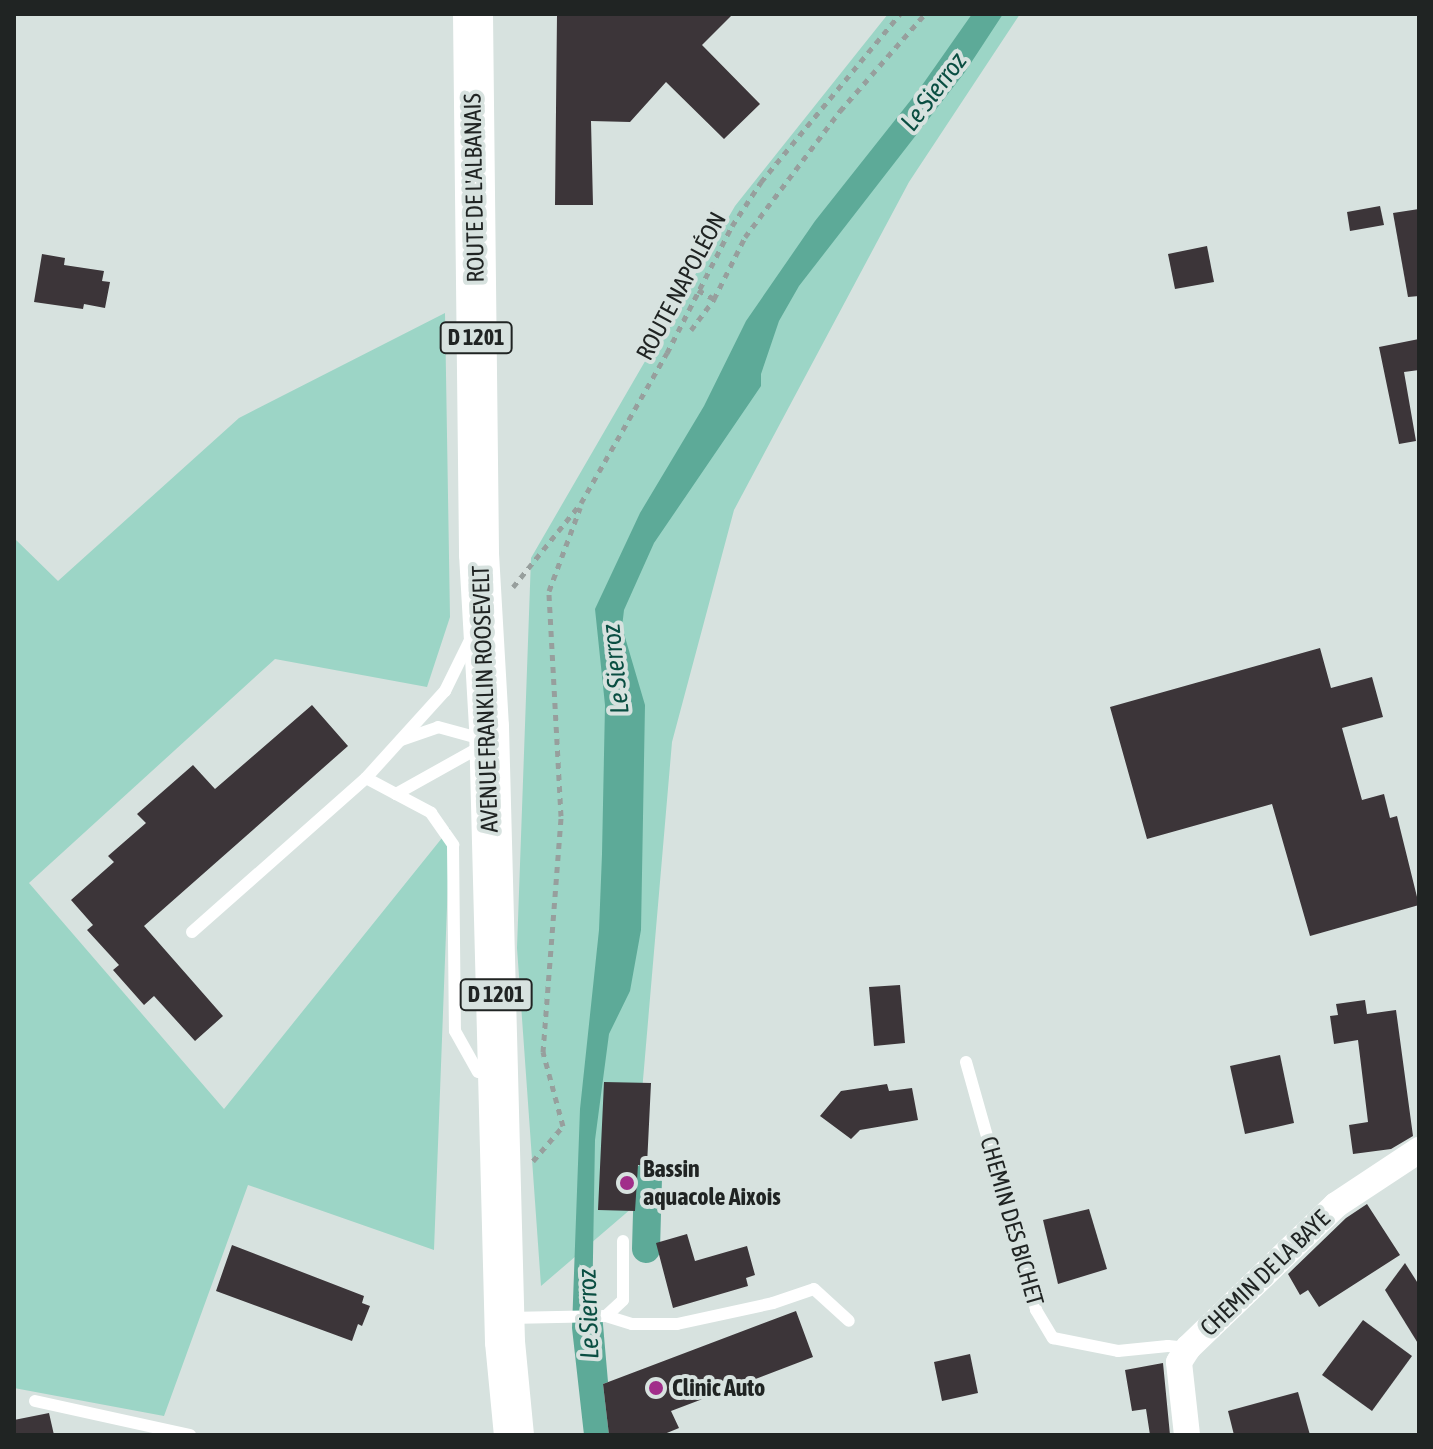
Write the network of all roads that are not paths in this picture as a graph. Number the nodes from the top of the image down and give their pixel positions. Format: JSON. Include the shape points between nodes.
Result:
{"nodes":[{"id":1,"x":473,"y":14,"type":"edge"},
{"id":2,"x":479,"y":554,"type":"junction"},
{"id":3,"x":471,"y":638,"type":"junction"},
{"id":4,"x":395,"y":742,"type":"junction"},
{"id":5,"x":475,"y":743,"type":"junction"},
{"id":6,"x":366,"y":778,"type":"junction"},
{"id":7,"x":396,"y":794,"type":"junction"},
{"id":8,"x":192,"y":932,"type":"dead end"},
{"id":9,"x":966,"y":1062,"type":"dead end"},
{"id":10,"x":478,"y":1072,"type":"junction"},
{"id":11,"x":1419,"y":1150,"type":"edge"},
{"id":12,"x":623,"y":1241,"type":"dead end"},
{"id":13,"x":606,"y":1316,"type":"junction"},
{"id":14,"x":495,"y":1319,"type":"junction"},
{"id":15,"x":849,"y":1321,"type":"dead end"},
{"id":16,"x":1188,"y":1348,"type":"junction"},
{"id":17,"x":35,"y":1401,"type":"dead end"},
{"id":18,"x":190,"y":1435,"type":"edge"},
{"id":19,"x":495,"y":1435,"type":"edge"},
{"id":20,"x":514,"y":1435,"type":"edge"},
{"id":21,"x":1187,"y":1435,"type":"edge"}],
"edges":[{"from":1,"to":2,"type":"main road","name":"ROUTE DE L'ALBANAIS","number":"D 1201"},
{"from":2,"to":3,"type":"main road","name":"AVENUE FRANKLIN ROOSEVELT","number":"D 1201"},
{"from":2,"to":5,"type":"main road","name":"AVENUE FRANKLIN ROOSEVELT","number":"D 1201"},
{"from":3,"to":4,"type":"lane","via":[[445,691]]},
{"from":3,"to":5,"type":"main road","name":"AVENUE FRANKLIN ROOSEVELT","number":"D 1201"},
{"from":4,"to":5,"type":"lane","via":[[438,727]]},
{"from":4,"to":6,"type":"lane"},
{"from":5,"to":7,"type":"lane"},
{"from":5,"to":10,"type":"main road","name":"AVENUE FRANKLIN ROOSEVELT","number":"D 1201"},
{"from":5,"to":14,"type":"main road","name":"AVENUE FRANKLIN ROOSEVELT","number":"D 1201"},
{"from":6,"to":7,"type":"lane"},
{"from":6,"to":8,"type":"lane"},
{"from":7,"to":10,"type":"lane","via":[[431,813],[453,845],[455,1031]]},
{"from":9,"to":16,"type":"lane","name":"CHEMIN DES BICHET","via":[[1036,1310],[1053,1338],[1118,1351]]},
{"from":10,"to":14,"type":"main road","name":"AVENUE FRANKLIN ROOSEVELT","number":"D 1201"},
{"from":11,"to":16,"type":"street","name":"CHEMIN DE LA BAYE","via":[[1336,1205]]},
{"from":12,"to":13,"type":"lane","via":[[623,1300]]},
{"from":13,"to":14,"type":"lane"},
{"from":13,"to":15,"type":"lane","via":[[632,1324],[677,1324],[814,1289]]},
{"from":14,"to":19,"type":"main road","name":"AVENUE FRANKLIN ROOSEVELT","number":"D 1201"},
{"from":14,"to":20,"type":"main road","name":"AVENUE FRANKLIN ROOSEVELT","number":"D 1201"},
{"from":16,"to":21,"type":"street","name":"CHEMIN DE LA BAYE","via":[[1179,1362]]},
{"from":17,"to":18,"type":"lane"}]}
